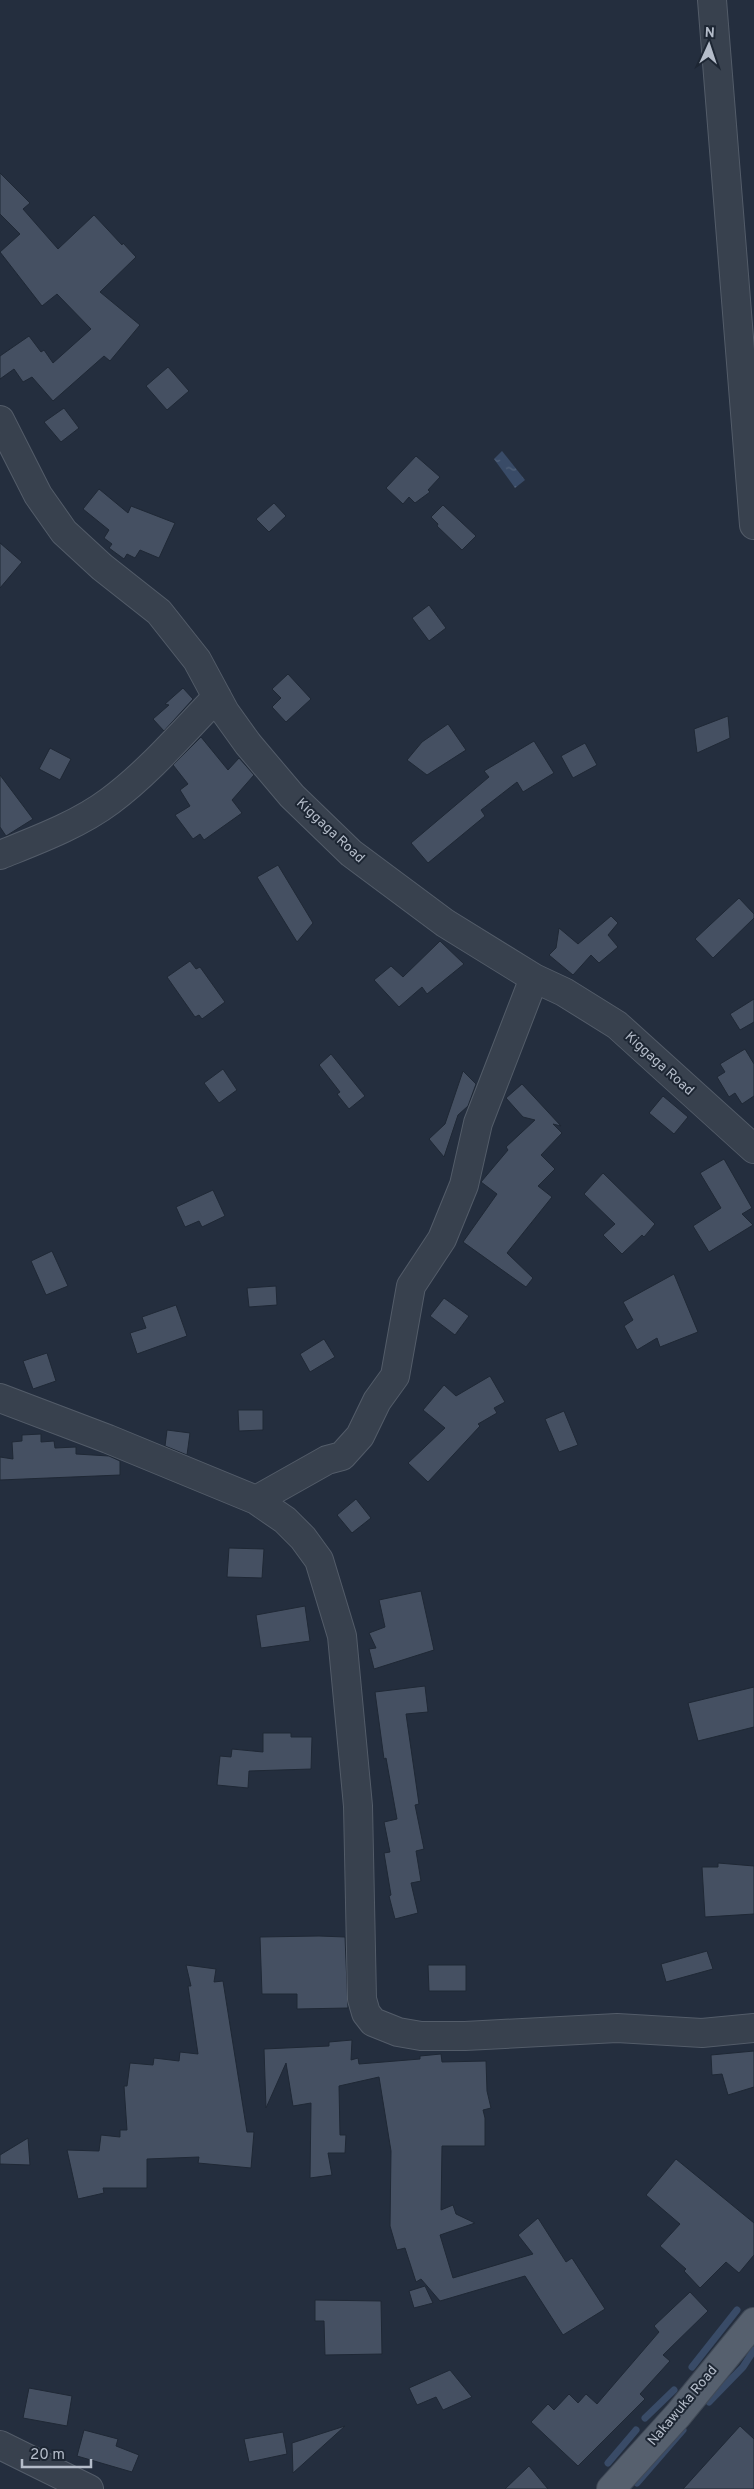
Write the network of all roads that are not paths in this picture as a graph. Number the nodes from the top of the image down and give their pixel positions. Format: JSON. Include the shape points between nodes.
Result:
{"nodes":[{"id":1,"x":712,"y":0,"type":"edge"},
{"id":2,"x":0,"y":420,"type":"edge"},
{"id":3,"x":754,"y":526,"type":"edge"},
{"id":4,"x":217,"y":697,"type":"junction"},
{"id":5,"x":0,"y":855,"type":"edge"},
{"id":6,"x":534,"y":978,"type":"junction"},
{"id":7,"x":754,"y":1149,"type":"edge"},
{"id":8,"x":0,"y":1398,"type":"edge"},
{"id":9,"x":256,"y":1500,"type":"junction"},
{"id":10,"x":754,"y":2028,"type":"edge"},
{"id":11,"x":754,"y":2322,"type":"edge"},
{"id":12,"x":0,"y":2445,"type":"edge"},
{"id":13,"x":618,"y":2486,"type":"edge"},
{"id":14,"x":88,"y":2489,"type":"edge"}],
"edges":[{"from":1,"to":3,"type":"street"},
{"from":2,"to":4,"type":"street","name":"Kiggaga Road","via":[[38,495],[64,532],[159,612],[196,660]]},
{"from":4,"to":5,"type":"street","via":[[110,802],[56,832]]},
{"from":4,"to":6,"type":"street","name":"Kiggaga Road","via":[[267,768],[351,853],[445,923]]},
{"from":6,"to":7,"type":"street","name":"Kiggaga Road","via":[[564,992],[617,1026]]},
{"from":6,"to":9,"type":"street","via":[[478,1123],[464,1185],[442,1239],[412,1286],[395,1376],[360,1436],[342,1456],[326,1460]]},
{"from":8,"to":9,"type":"street","via":[[108,1438]]},
{"from":9,"to":10,"type":"street","via":[[285,1520],[319,1560],[342,1636],[358,1806],[362,1999],[373,2022],[406,2033],[465,2036],[617,2028],[702,2033]]},
{"from":11,"to":13,"type":"main road","name":"Nakawuka Road"},
{"from":12,"to":14,"type":"street"}]}
